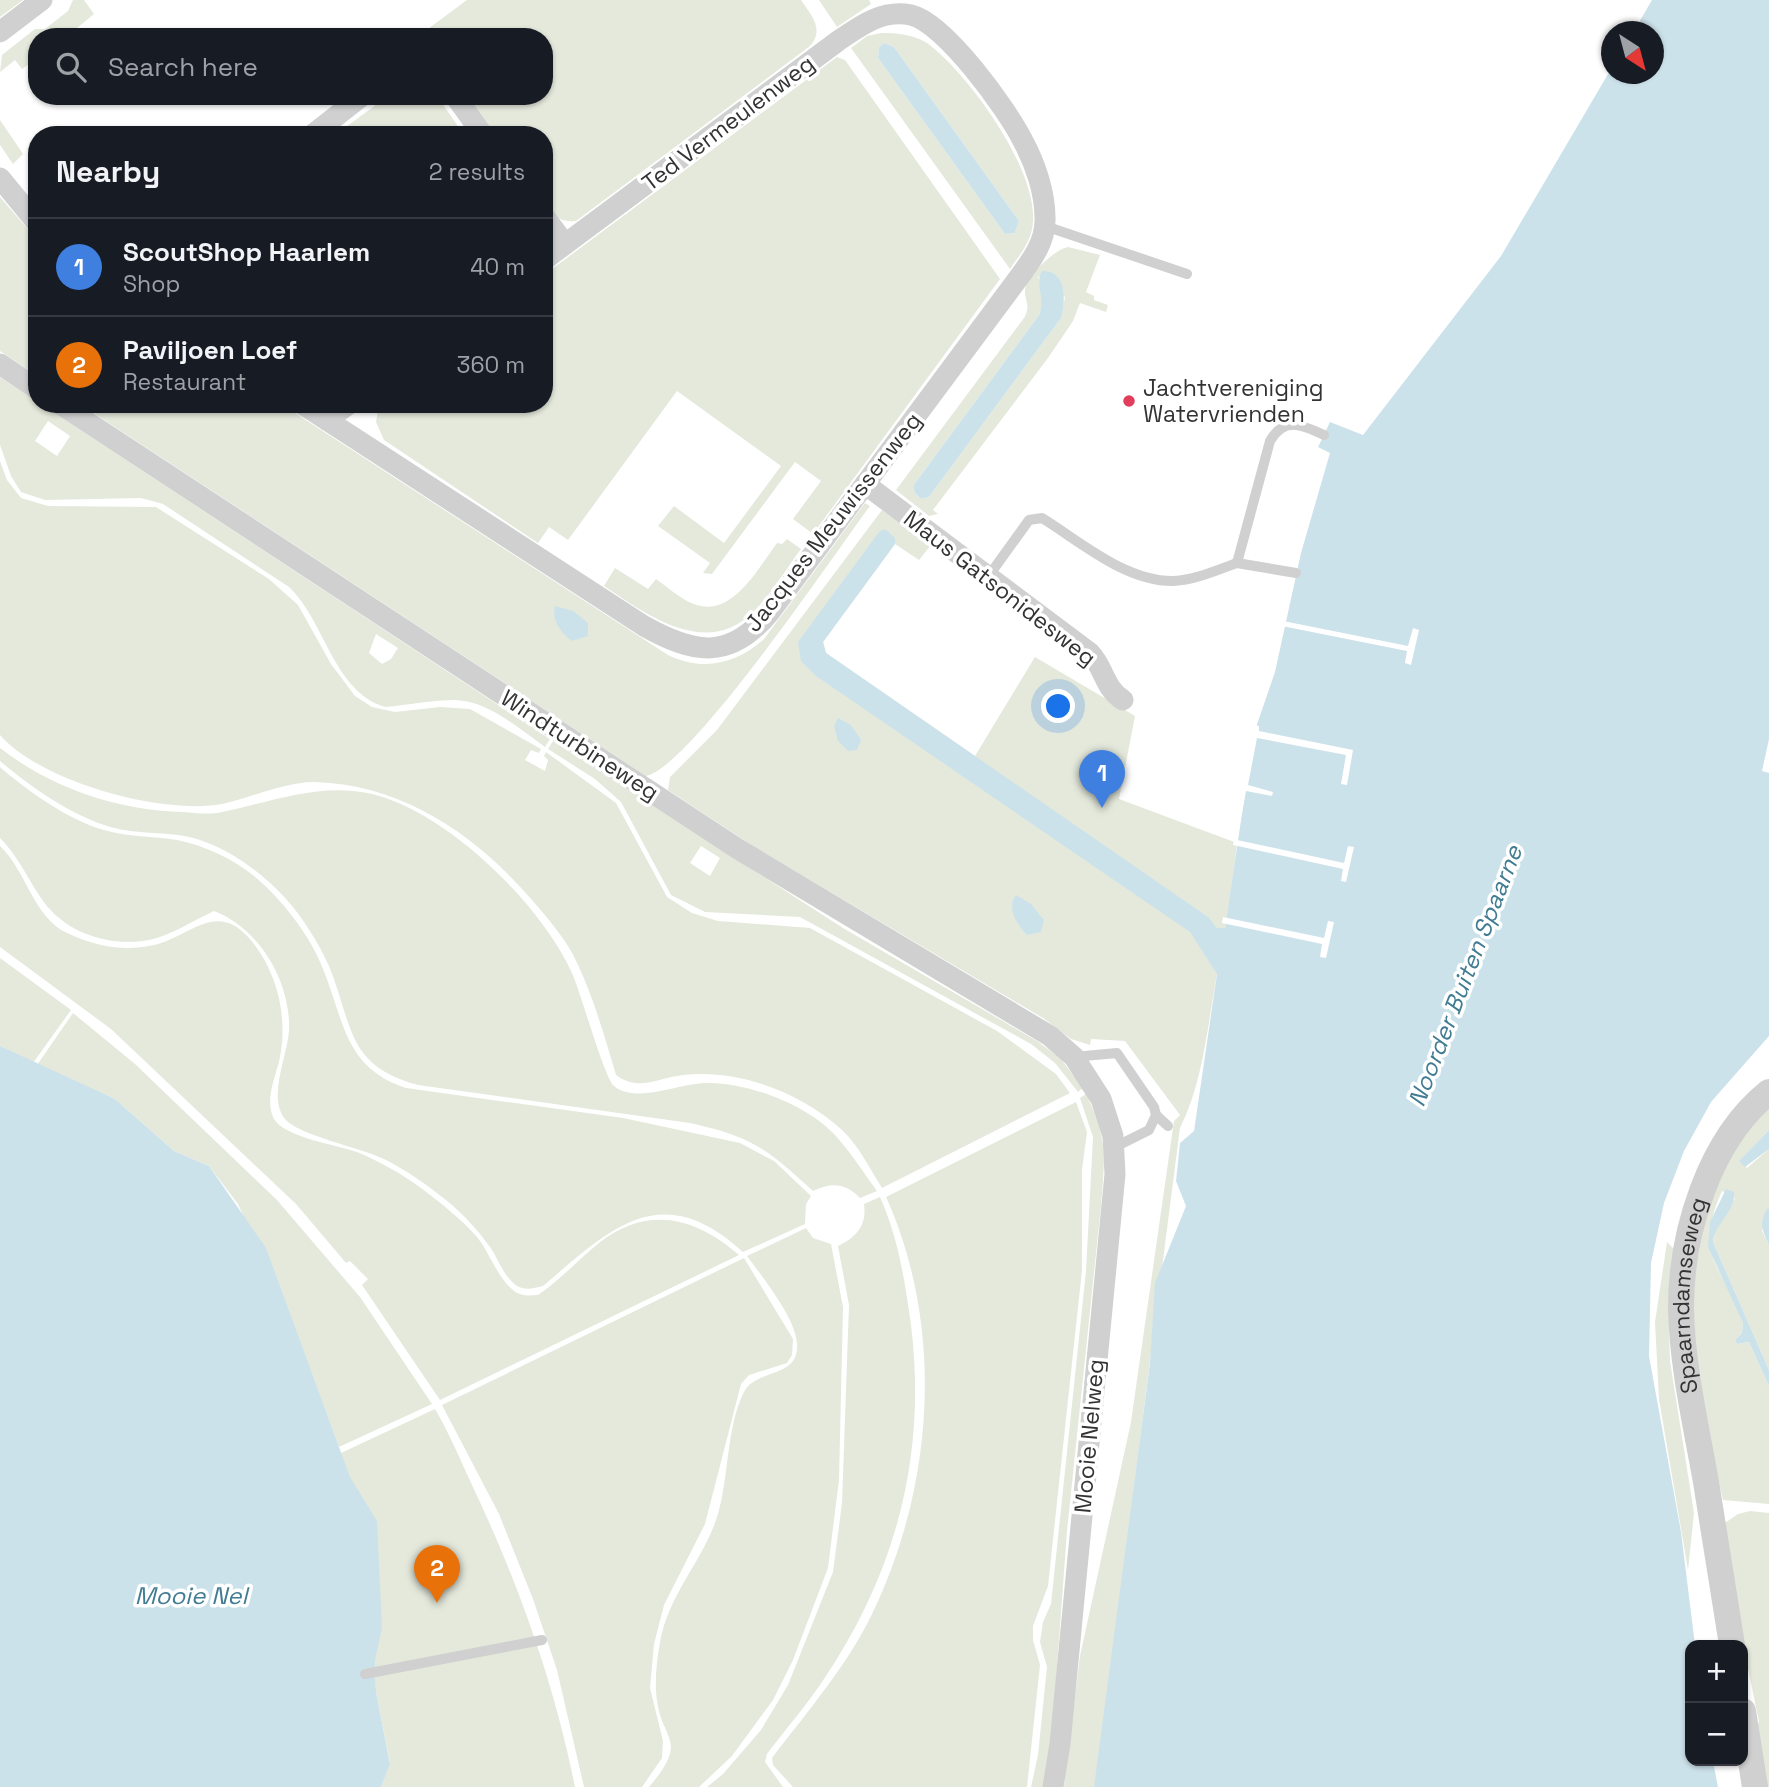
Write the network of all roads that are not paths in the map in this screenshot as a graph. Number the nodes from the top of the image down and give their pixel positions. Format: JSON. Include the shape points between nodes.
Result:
{"nodes":[{"id":1,"x":42,"y":0,"type":"edge"},
{"id":2,"x":0,"y":32,"type":"edge"},
{"id":3,"x":350,"y":105,"type":"edge"},
{"id":4,"x":461,"y":105,"type":"edge"},
{"id":5,"x":324,"y":126,"type":"edge"},
{"id":6,"x":476,"y":126,"type":"edge"},
{"id":7,"x":0,"y":178,"type":"edge"},
{"id":8,"x":28,"y":212,"type":"edge"},
{"id":9,"x":1045,"y":226,"type":"junction"},
{"id":10,"x":553,"y":228,"type":"edge"},
{"id":11,"x":565,"y":244,"type":"junction"},
{"id":12,"x":553,"y":253,"type":"edge"},
{"id":13,"x":1187,"y":274,"type":"dead end"},
{"id":14,"x":0,"y":364,"type":"edge"},
{"id":15,"x":28,"y":383,"type":"edge"},
{"id":16,"x":74,"y":413,"type":"edge"},
{"id":17,"x":315,"y":413,"type":"edge"},
{"id":18,"x":337,"y":413,"type":"edge"},
{"id":19,"x":327,"y":421,"type":"junction"},
{"id":20,"x":1324,"y":435,"type":"dead end"},
{"id":21,"x":865,"y":484,"type":"junction"},
{"id":22,"x":1237,"y":563,"type":"junction"},
{"id":23,"x":1296,"y":573,"type":"dead end"},
{"id":24,"x":988,"y":577,"type":"junction"},
{"id":25,"x":1123,"y":700,"type":"dead end"},
{"id":26,"x":1074,"y":1057,"type":"junction"},
{"id":27,"x":1096,"y":1087,"type":"joint"},
{"id":28,"x":1769,"y":1092,"type":"edge"},
{"id":29,"x":1156,"y":1115,"type":"junction"},
{"id":30,"x":1168,"y":1126,"type":"dead end"},
{"id":31,"x":1115,"y":1147,"type":"junction"},
{"id":32,"x":542,"y":1640,"type":"dead end"},
{"id":33,"x":1731,"y":1640,"type":"edge"},
{"id":34,"x":365,"y":1674,"type":"dead end"},
{"id":35,"x":1748,"y":1743,"type":"edge"},
{"id":36,"x":1053,"y":1787,"type":"edge"},
{"id":37,"x":1755,"y":1787,"type":"edge"}],
"edges":[{"from":1,"to":2,"type":"street"},
{"from":3,"to":5,"type":"street"},
{"from":4,"to":6,"type":"street"},
{"from":7,"to":8,"type":"street"},
{"from":9,"to":11,"type":"street","name":"Ted Vermeulenweg","via":[[1040,186],[1023,139],[955,47],[922,19],[887,15],[859,26]]},
{"from":9,"to":13,"type":"lane"},
{"from":9,"to":21,"type":"street","name":"Jacques Meuwissenweg","via":[[1027,267]]},
{"from":10,"to":11,"type":"street"},
{"from":11,"to":12,"type":"street","name":"Ted Vermeulenweg"},
{"from":14,"to":15,"type":"street"},
{"from":16,"to":26,"type":"street","name":"Windturbineweg","via":[[750,857],[1026,1020]]},
{"from":17,"to":19,"type":"street","name":"Jacques Meuwissenweg"},
{"from":18,"to":19,"type":"street"},
{"from":19,"to":21,"type":"street","name":"Jacques Meuwissenweg","via":[[644,626],[700,649],[739,641],[759,625]]},
{"from":20,"to":22,"type":"lane","via":[[1289,423],[1277,429]]},
{"from":21,"to":24,"type":"street","name":"Maus Gatsonidesweg"},
{"from":22,"to":23,"type":"lane"},
{"from":22,"to":24,"type":"lane","via":[[1175,581],[1153,579],[1131,572],[1035,517]]},
{"from":24,"to":25,"type":"street","name":"Maus Gatsonidesweg","via":[[1090,653],[1110,689]]},
{"from":26,"to":27,"type":"street","name":"Windturbineweg"},
{"from":26,"to":29,"type":"lane","via":[[1117,1053]]},
{"from":27,"to":31,"type":"street","name":"Mooie Nelweg"},
{"from":28,"to":33,"type":"street","name":"Spaarndamseweg","via":[[1744,1116],[1723,1147],[1704,1188],[1689,1239],[1681,1307],[1686,1368]]},
{"from":29,"to":30,"type":"lane"},
{"from":29,"to":31,"type":"lane","via":[[1149,1130]]},
{"from":31,"to":36,"type":"street","name":"Mooie Nelweg"},
{"from":32,"to":34,"type":"lane"},
{"from":35,"to":37,"type":"street"}]}
